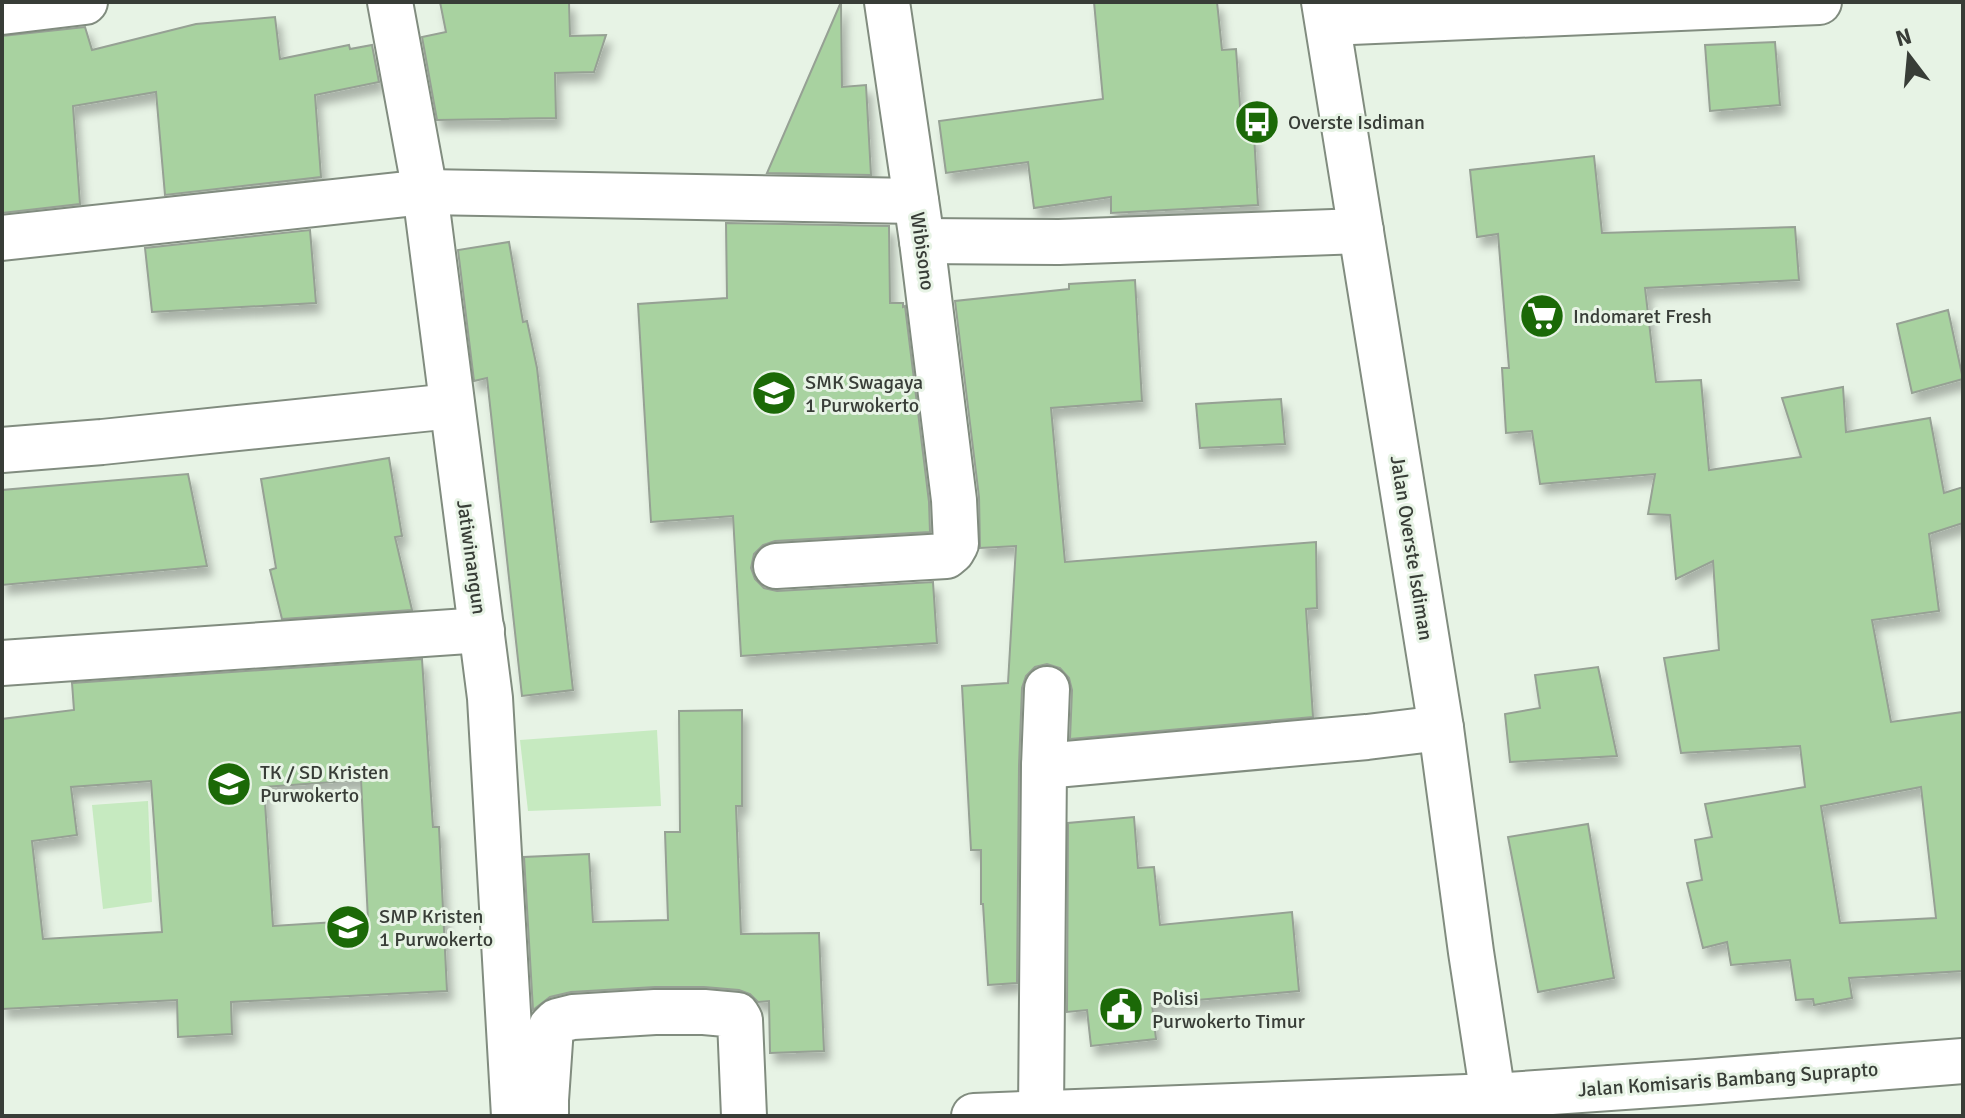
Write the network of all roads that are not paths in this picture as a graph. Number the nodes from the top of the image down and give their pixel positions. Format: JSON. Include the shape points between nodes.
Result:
{"nodes":[{"id":1,"x":85,"y":2,"type":"edge"},
{"id":2,"x":390,"y":2,"type":"edge"},
{"id":3,"x":887,"y":2,"type":"edge"},
{"id":4,"x":1819,"y":2,"type":"edge"},
{"id":5,"x":2,"y":12,"type":"edge"},
{"id":6,"x":1326,"y":12,"type":"edge"},
{"id":7,"x":425,"y":192,"type":"junction"},
{"id":8,"x":919,"y":221,"type":"junction"},
{"id":9,"x":1361,"y":231,"type":"junction"},
{"id":10,"x":2,"y":238,"type":"edge"},
{"id":11,"x":452,"y":406,"type":"junction"},
{"id":12,"x":2,"y":450,"type":"edge"},
{"id":13,"x":776,"y":566,"type":"dead end"},
{"id":14,"x":482,"y":630,"type":"junction"},
{"id":15,"x":2,"y":663,"type":"edge"},
{"id":16,"x":1047,"y":689,"type":"dead end"},
{"id":17,"x":1441,"y":728,"type":"junction"},
{"id":18,"x":1044,"y":766,"type":"junction"},
{"id":19,"x":1963,"y":1061,"type":"edge"},
{"id":20,"x":1495,"y":1106,"type":"edge"},
{"id":21,"x":1041,"y":1113,"type":"junction"},
{"id":22,"x":514,"y":1116,"type":"edge"},
{"id":23,"x":546,"y":1116,"type":"edge"},
{"id":24,"x":744,"y":1116,"type":"edge"},
{"id":25,"x":974,"y":1116,"type":"edge"}],
"edges":[{"from":1,"to":5,"type":"street"},
{"from":2,"to":7,"type":"street","name":"Jatiwinangun"},
{"from":3,"to":8,"type":"street","name":"Wibisono"},
{"from":4,"to":6,"type":"street"},
{"from":6,"to":9,"type":"street","name":"Jalan Overste Isdiman"},
{"from":7,"to":8,"type":"street"},
{"from":7,"to":10,"type":"street"},
{"from":7,"to":11,"type":"street","name":"Jatiwinangun"},
{"from":8,"to":9,"type":"street","via":[[1059,242]]},
{"from":8,"to":13,"type":"street","name":"Wibisono","via":[[956,544],[946,556]]},
{"from":9,"to":17,"type":"street","name":"Jalan Overste Isdiman"},
{"from":11,"to":12,"type":"street"},
{"from":11,"to":14,"type":"street","name":"Jatiwinangun"},
{"from":14,"to":15,"type":"street"},
{"from":14,"to":22,"type":"street","name":"Jatiwinangun"},
{"from":16,"to":18,"type":"street"},
{"from":17,"to":18,"type":"street"},
{"from":17,"to":20,"type":"street","name":"Jalan Overste Isdiman"},
{"from":18,"to":21,"type":"street"},
{"from":19,"to":20,"type":"street","name":"Jalan Komisaris Bambang Suprapto","via":[[1697,1082]]},
{"from":20,"to":21,"type":"street","name":"Jalan Komisaris Bambang Suprapto"},
{"from":21,"to":25,"type":"street","name":"Jalan Komisaris Bambang Suprapto"},
{"from":23,"to":24,"type":"street","via":[[551,1027],[557,1021],[655,1012],[737,1015]]}]}
